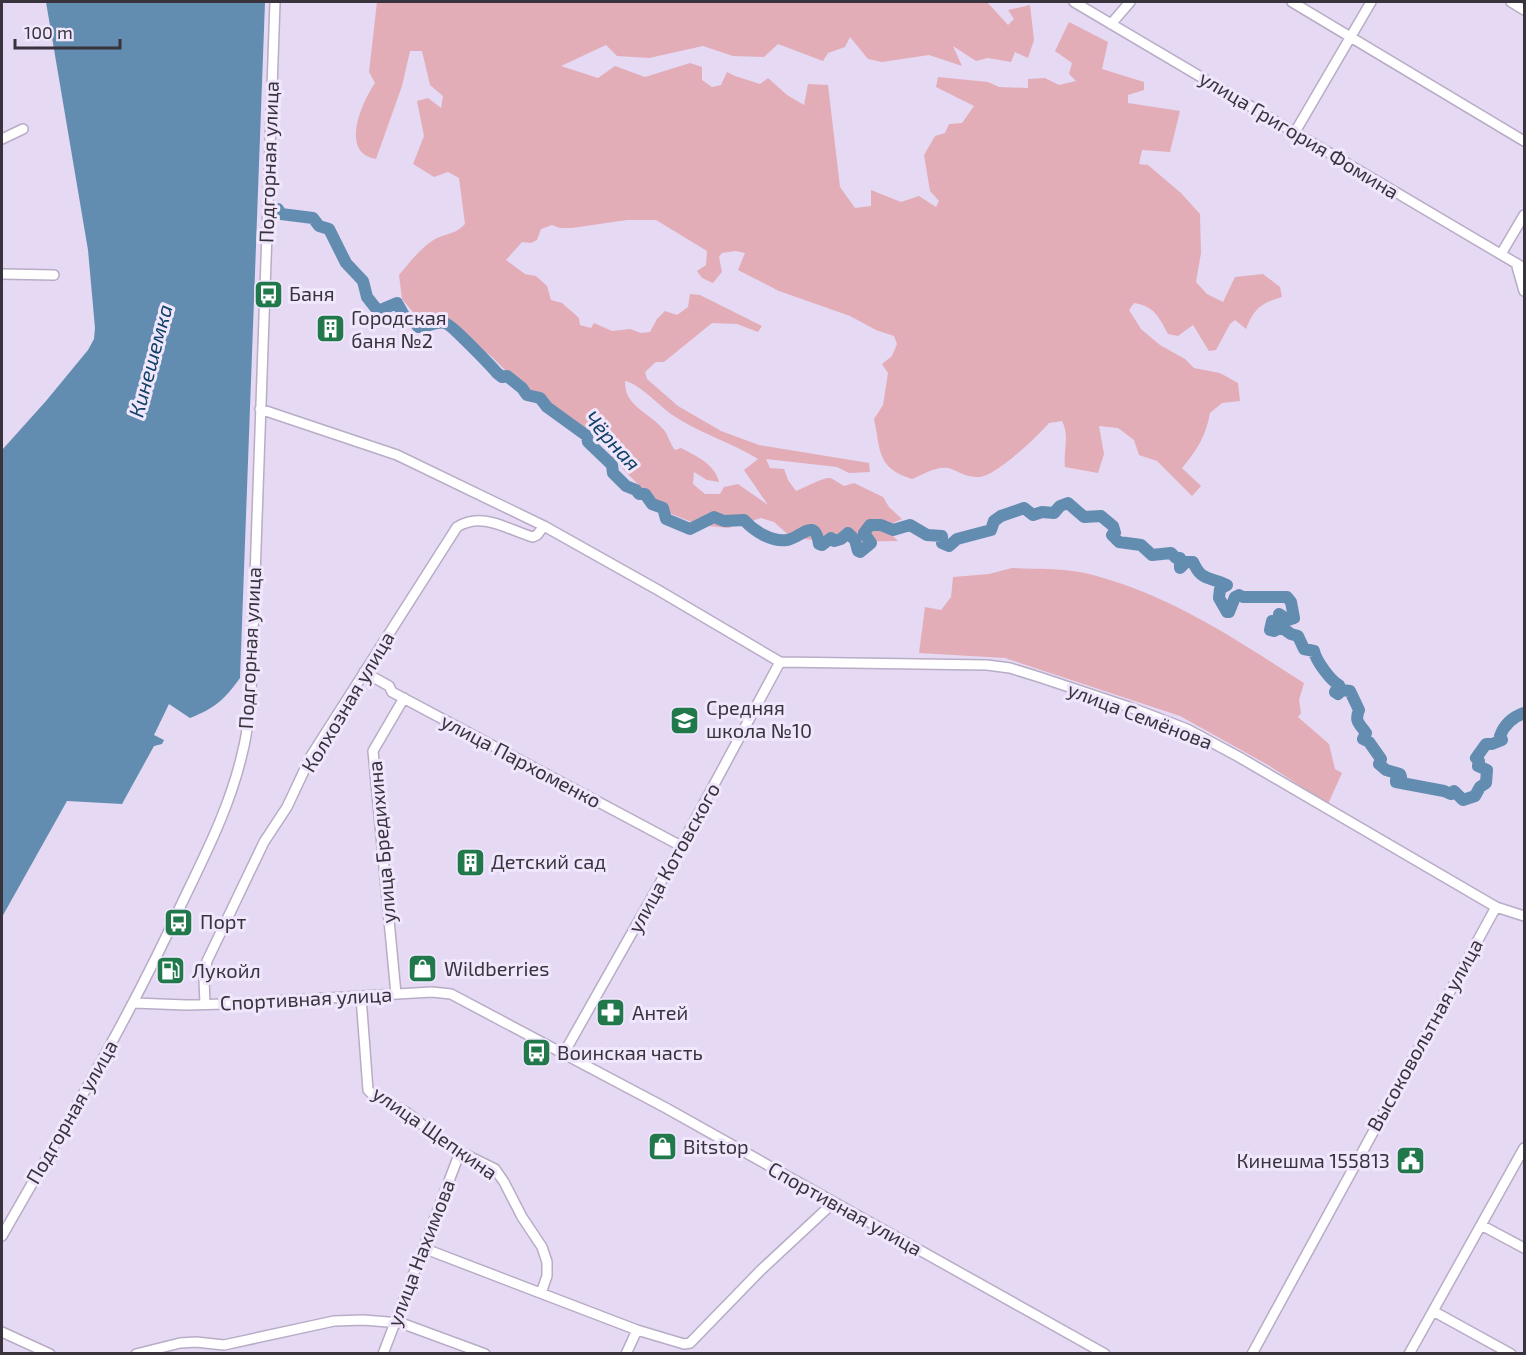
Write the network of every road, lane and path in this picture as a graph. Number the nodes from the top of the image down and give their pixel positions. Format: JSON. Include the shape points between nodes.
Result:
{"nodes":[{"id":1,"x":275,"y":2,"type":"edge"},
{"id":2,"x":1074,"y":2,"type":"edge"},
{"id":3,"x":1130,"y":2,"type":"edge"},
{"id":4,"x":1292,"y":2,"type":"edge"},
{"id":5,"x":1371,"y":2,"type":"edge"},
{"id":6,"x":1511,"y":2,"type":"edge"},
{"id":7,"x":1524,"y":10,"type":"edge"},
{"id":8,"x":1111,"y":24,"type":"junction"},
{"id":9,"x":1350,"y":36,"type":"junction"},
{"id":10,"x":23,"y":129,"type":"dead end"},
{"id":11,"x":1295,"y":132,"type":"junction"},
{"id":12,"x":2,"y":139,"type":"edge"},
{"id":13,"x":1524,"y":141,"type":"edge"},
{"id":14,"x":1524,"y":215,"type":"edge"},
{"id":15,"x":1501,"y":254,"type":"junction"},
{"id":16,"x":1520,"y":266,"type":"edge"},
{"id":17,"x":2,"y":274,"type":"edge"},
{"id":18,"x":54,"y":275,"type":"dead end"},
{"id":19,"x":1524,"y":291,"type":"edge"},
{"id":20,"x":260,"y":409,"type":"junction"},
{"id":21,"x":544,"y":526,"type":"junction"},
{"id":22,"x":780,"y":662,"type":"junction"},
{"id":23,"x":364,"y":672,"type":"junction"},
{"id":24,"x":404,"y":698,"type":"junction"},
{"id":25,"x":681,"y":846,"type":"junction"},
{"id":26,"x":1496,"y":907,"type":"junction"},
{"id":27,"x":1524,"y":916,"type":"edge"},
{"id":28,"x":396,"y":994,"type":"junction"},
{"id":29,"x":361,"y":997,"type":"junction"},
{"id":30,"x":134,"y":1003,"type":"junction"},
{"id":31,"x":205,"y":1004,"type":"junction"},
{"id":32,"x":564,"y":1053,"type":"junction"},
{"id":33,"x":1524,"y":1148,"type":"edge"},
{"id":34,"x":460,"y":1152,"type":"junction"},
{"id":35,"x":833,"y":1203,"type":"junction"},
{"id":36,"x":1481,"y":1225,"type":"junction"},
{"id":37,"x":2,"y":1236,"type":"edge"},
{"id":38,"x":423,"y":1248,"type":"junction"},
{"id":39,"x":1524,"y":1248,"type":"edge"},
{"id":40,"x":541,"y":1293,"type":"junction"},
{"id":41,"x":1433,"y":1311,"type":"junction"},
{"id":42,"x":395,"y":1322,"type":"junction"},
{"id":43,"x":638,"y":1330,"type":"junction"},
{"id":44,"x":2,"y":1332,"type":"edge"},
{"id":45,"x":50,"y":1353,"type":"edge"},
{"id":46,"x":136,"y":1353,"type":"edge"},
{"id":47,"x":383,"y":1353,"type":"edge"},
{"id":48,"x":485,"y":1353,"type":"edge"},
{"id":49,"x":626,"y":1353,"type":"edge"},
{"id":50,"x":1105,"y":1353,"type":"edge"},
{"id":51,"x":1252,"y":1353,"type":"edge"},
{"id":52,"x":1409,"y":1353,"type":"edge"},
{"id":53,"x":1512,"y":1353,"type":"edge"}],
"edges":[{"from":1,"to":20,"type":"street","name":"Подгорная улица"},
{"from":2,"to":8,"type":"street","name":"улица Григория Фомина"},
{"from":3,"to":8,"type":"street"},
{"from":4,"to":9,"type":"street"},
{"from":5,"to":9,"type":"street"},
{"from":6,"to":7,"type":"street"},
{"from":8,"to":11,"type":"street","name":"улица Григория Фомина"},
{"from":9,"to":11,"type":"street"},
{"from":9,"to":13,"type":"street"},
{"from":10,"to":12,"type":"street"},
{"from":11,"to":15,"type":"street","name":"улица Григория Фомина"},
{"from":14,"to":15,"type":"street"},
{"from":15,"to":16,"type":"street","name":"улица Григория Фомина"},
{"from":16,"to":19,"type":"street"},
{"from":17,"to":18,"type":"street"},
{"from":20,"to":21,"type":"street","via":[[397,455]]},
{"from":20,"to":30,"type":"street","name":"Подгорная улица","via":[[251,692],[244,749],[219,824]]},
{"from":21,"to":22,"type":"street"},
{"from":21,"to":23,"type":"street","name":"Колхозная улица","via":[[533,537],[479,520],[457,527]]},
{"from":22,"to":25,"type":"street","name":"улица Котовского"},
{"from":22,"to":26,"type":"street","name":"улица Семёнова","via":[[987,665],[1020,671],[1132,708],[1218,745]]},
{"from":23,"to":24,"type":"street","name":"улица Пархоменко"},
{"from":23,"to":31,"type":"street","name":"Колхозная улица","via":[[311,756],[220,931],[207,961]]},
{"from":24,"to":25,"type":"street","name":"улица Пархоменко"},
{"from":24,"to":28,"type":"street","name":"улица Бредихина","via":[[373,751]]},
{"from":25,"to":32,"type":"street","name":"улица Котовского"},
{"from":26,"to":27,"type":"street","name":"улица Семёнова"},
{"from":26,"to":51,"type":"street","name":"Высоковольтная улица"},
{"from":28,"to":29,"type":"street","name":"Спортивная улица"},
{"from":28,"to":32,"type":"street","name":"Спортивная улица","via":[[451,994]]},
{"from":29,"to":31,"type":"street","name":"Спортивная улица"},
{"from":29,"to":34,"type":"street","name":"улица Щепкина","via":[[368,1090]]},
{"from":30,"to":31,"type":"street","name":"Спортивная улица"},
{"from":30,"to":37,"type":"street","name":"Подгорная улица"},
{"from":32,"to":35,"type":"street","name":"Спортивная улица"},
{"from":33,"to":36,"type":"street"},
{"from":34,"to":38,"type":"street","name":"улица Нахимова"},
{"from":34,"to":40,"type":"street","name":"улица Щепкина","via":[[495,1169],[542,1246],[547,1276]]},
{"from":35,"to":43,"type":"street","via":[[690,1343]]},
{"from":35,"to":50,"type":"street","name":"Спортивная улица"},
{"from":36,"to":39,"type":"street"},
{"from":36,"to":41,"type":"street"},
{"from":38,"to":40,"type":"street"},
{"from":38,"to":42,"type":"street","name":"улица Нахимова"},
{"from":40,"to":43,"type":"street"},
{"from":41,"to":52,"type":"street"},
{"from":41,"to":53,"type":"street"},
{"from":42,"to":46,"type":"street","via":[[334,1321],[224,1345],[180,1343]]},
{"from":42,"to":47,"type":"street","name":"улица Нахимова"},
{"from":42,"to":48,"type":"street"},
{"from":43,"to":49,"type":"street"},
{"from":44,"to":45,"type":"street"}]}
